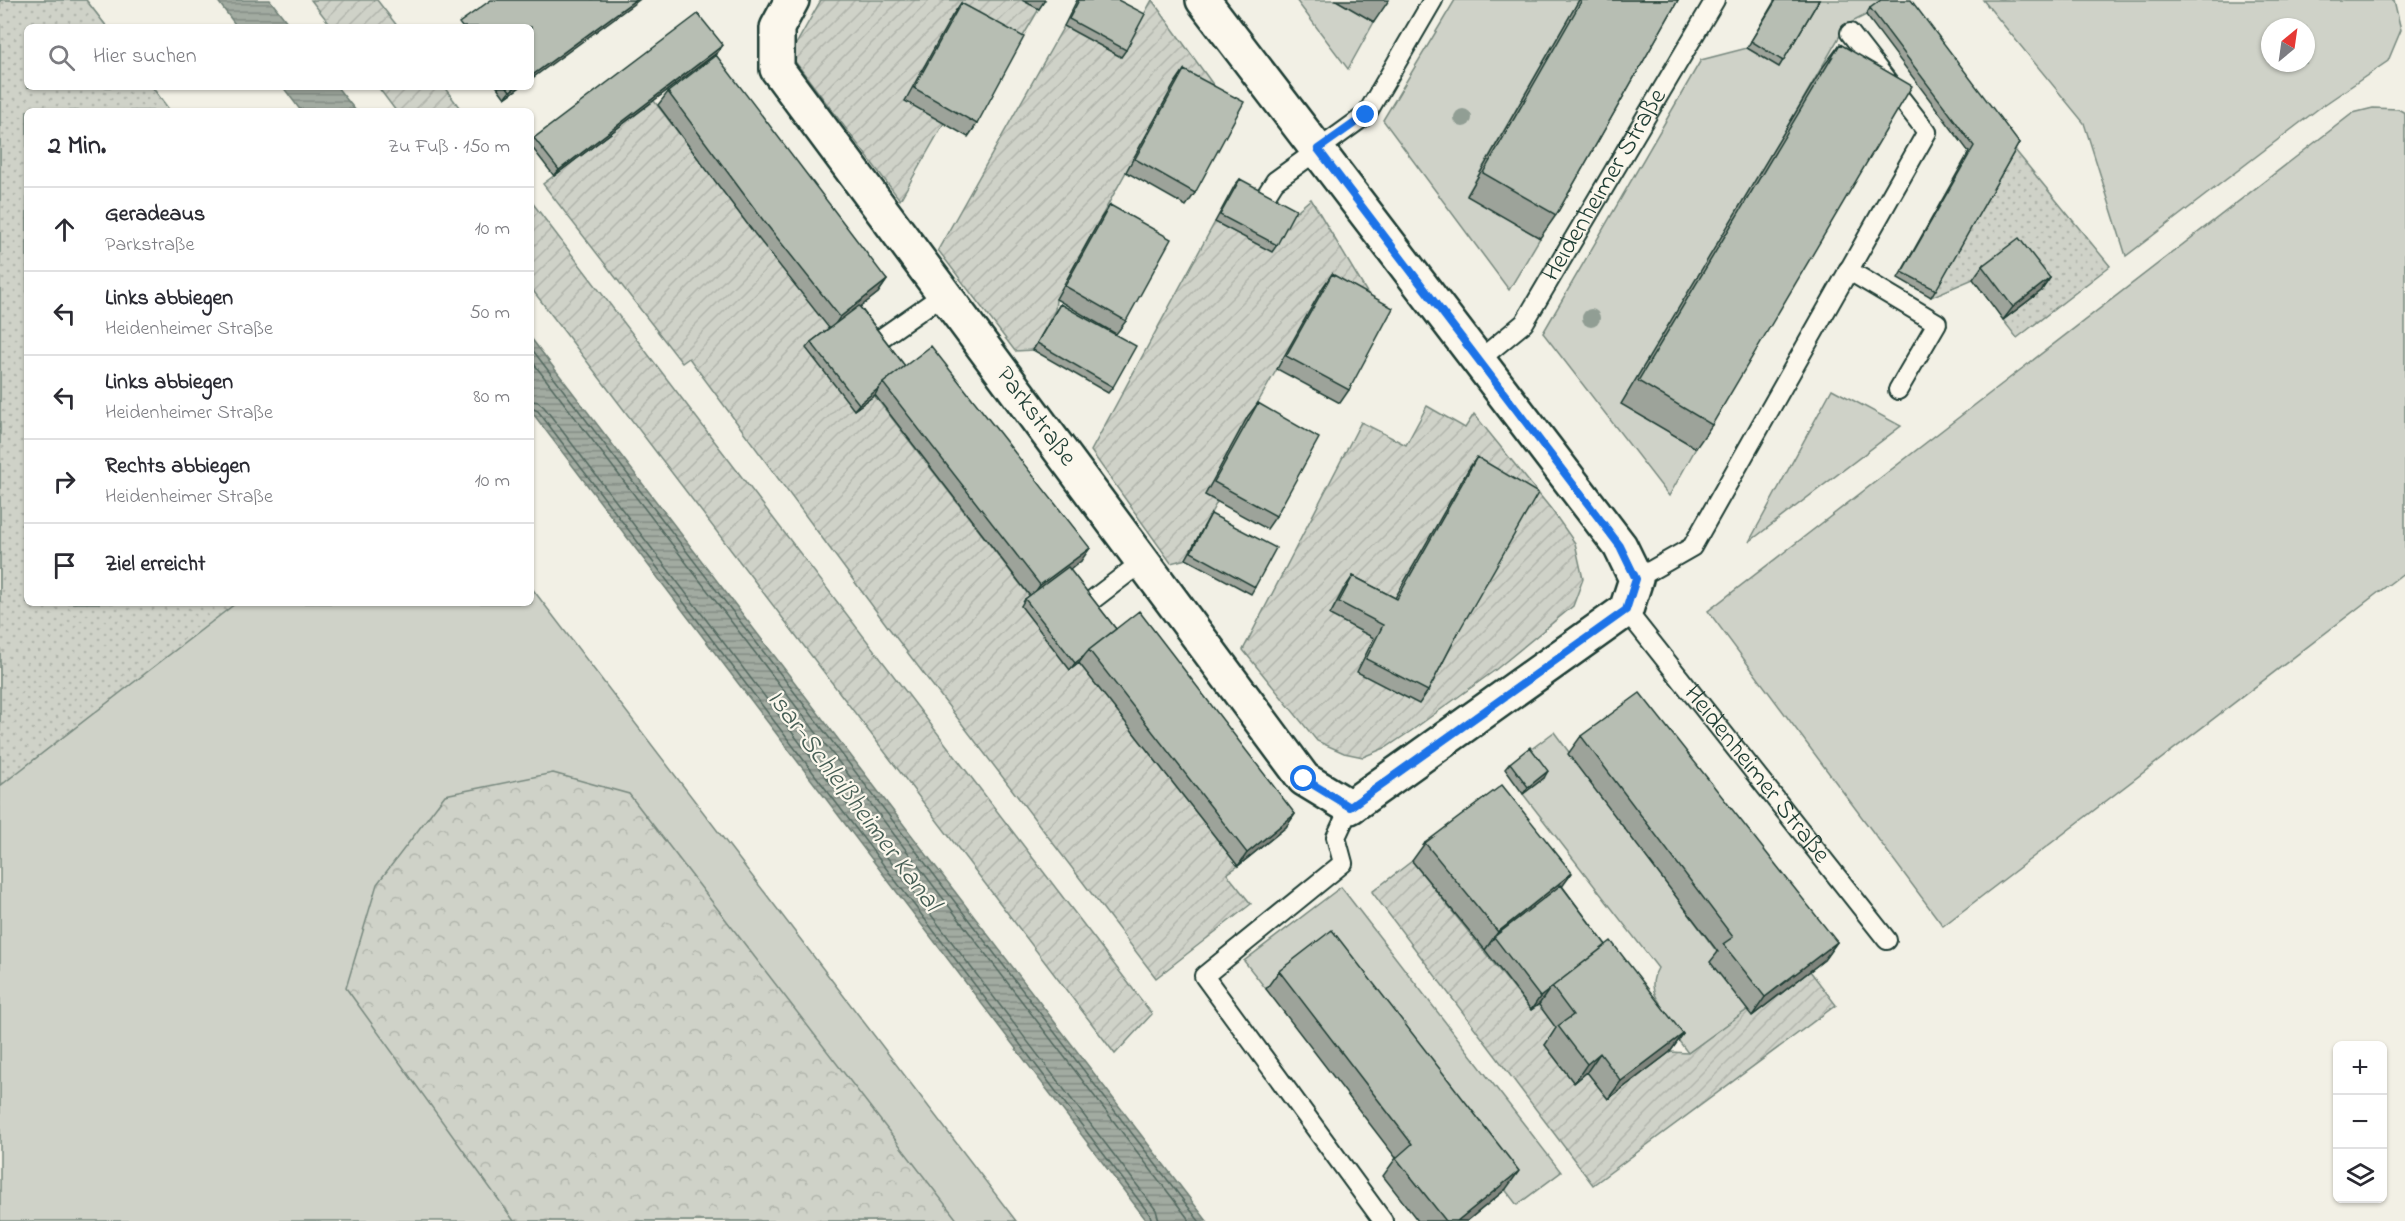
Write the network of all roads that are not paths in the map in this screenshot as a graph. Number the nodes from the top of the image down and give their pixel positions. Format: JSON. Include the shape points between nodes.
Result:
{"nodes":[{"id":1,"x":792,"y":0,"type":"edge"},
{"id":2,"x":1203,"y":0,"type":"edge"},
{"id":3,"x":1433,"y":0,"type":"edge"},
{"id":4,"x":1714,"y":0,"type":"edge"},
{"id":5,"x":1850,"y":33,"type":"dead end"},
{"id":6,"x":1318,"y":149,"type":"junction"},
{"id":7,"x":1263,"y":200,"type":"edge"},
{"id":8,"x":1848,"y":270,"type":"junction"},
{"id":9,"x":944,"y":294,"type":"junction"},
{"id":10,"x":877,"y":341,"type":"edge"},
{"id":11,"x":1479,"y":360,"type":"junction"},
{"id":12,"x":1898,"y":390,"type":"dead end"},
{"id":13,"x":1143,"y":561,"type":"junction"},
{"id":14,"x":1636,"y":579,"type":"junction"},
{"id":15,"x":1087,"y":604,"type":"edge"},
{"id":16,"x":1626,"y":610,"type":"junction"},
{"id":17,"x":1350,"y":807,"type":"junction"},
{"id":18,"x":1887,"y":940,"type":"dead end"},
{"id":19,"x":1383,"y":1221,"type":"edge"}],
"edges":[{"from":1,"to":9,"type":"street","name":"Parkstraße","via":[[777,28],[777,69]]},
{"from":2,"to":6,"type":"street"},
{"from":3,"to":6,"type":"lane","via":[[1366,115]]},
{"from":4,"to":11,"type":"lane","name":"Heidenheimer Straße","via":[[1524,323]]},
{"from":5,"to":8,"type":"lane","via":[[1928,132]]},
{"from":6,"to":7,"type":"lane","via":[[1275,181]]},
{"from":6,"to":11,"type":"street"},
{"from":8,"to":12,"type":"lane","via":[[1937,323]]},
{"from":8,"to":14,"type":"lane","via":[[1692,547]]},
{"from":9,"to":10,"type":"lane"},
{"from":9,"to":13,"type":"street","name":"Parkstraße"},
{"from":11,"to":14,"type":"street","via":[[1620,546]]},
{"from":13,"to":15,"type":"lane"},
{"from":13,"to":17,"type":"street","name":"Parkstraße","via":[[1304,779]]},
{"from":14,"to":16,"type":"street"},
{"from":16,"to":17,"type":"street"},
{"from":16,"to":18,"type":"lane","name":"Heidenheimer Straße"},
{"from":17,"to":19,"type":"lane","via":[[1336,837],[1343,863],[1204,976]]}]}
